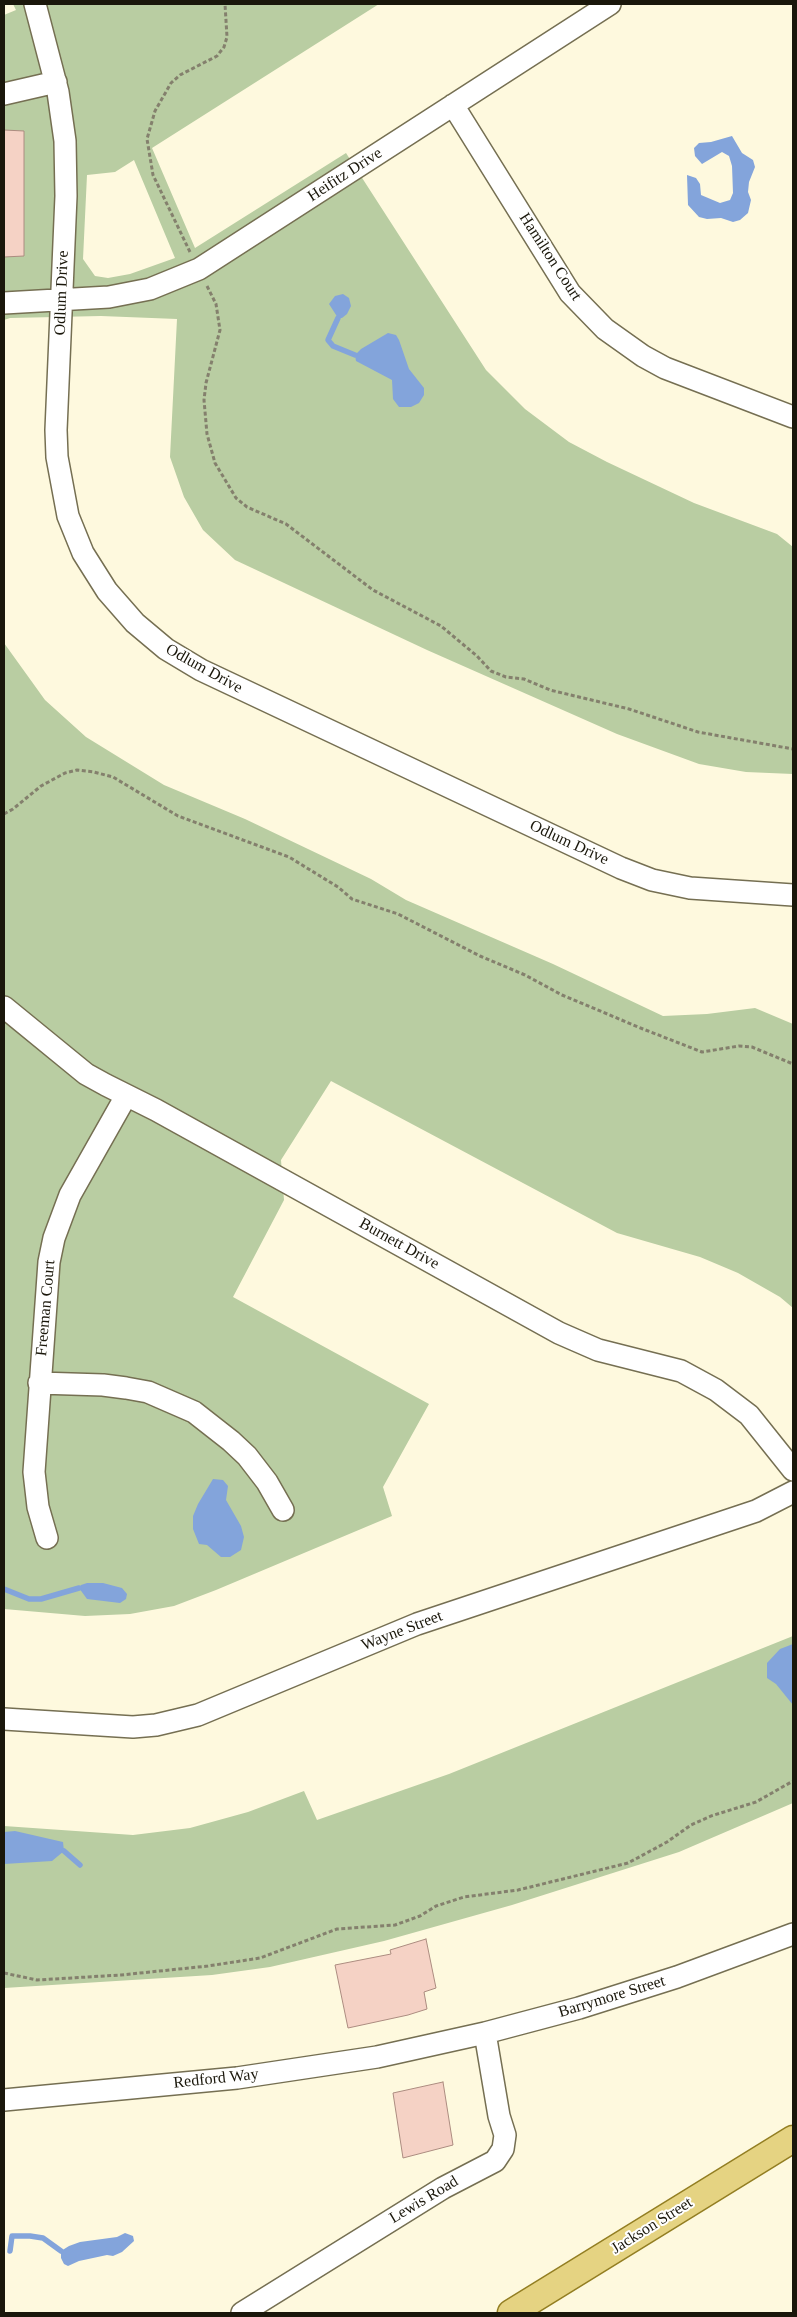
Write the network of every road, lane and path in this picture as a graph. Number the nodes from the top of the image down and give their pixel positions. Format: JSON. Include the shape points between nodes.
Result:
{"nodes":[{"id":1,"x":35,"y":4,"type":"edge"},
{"id":2,"x":225,"y":4,"type":"edge"},
{"id":3,"x":610,"y":4,"type":"edge"},
{"id":4,"x":56,"y":82,"type":"junction"},
{"id":5,"x":4,"y":94,"type":"edge"},
{"id":6,"x":453,"y":105,"type":"junction"},
{"id":7,"x":198,"y":269,"type":"junction"},
{"id":8,"x":62,"y":299,"type":"junction"},
{"id":9,"x":4,"y":302,"type":"edge"},
{"id":10,"x":793,"y":417,"type":"edge"},
{"id":11,"x":793,"y":750,"type":"edge"},
{"id":12,"x":4,"y":814,"type":"edge"},
{"id":13,"x":793,"y":895,"type":"edge"},
{"id":14,"x":4,"y":1007,"type":"edge"},
{"id":15,"x":793,"y":1064,"type":"edge"},
{"id":16,"x":126,"y":1096,"type":"junction"},
{"id":17,"x":39,"y":1383,"type":"junction"},
{"id":18,"x":793,"y":1470,"type":"edge"},
{"id":19,"x":793,"y":1492,"type":"edge"},
{"id":20,"x":283,"y":1510,"type":"dead end"},
{"id":21,"x":47,"y":1538,"type":"dead end"},
{"id":22,"x":4,"y":1719,"type":"edge"},
{"id":23,"x":793,"y":1781,"type":"edge"},
{"id":24,"x":793,"y":1934,"type":"edge"},
{"id":25,"x":4,"y":1973,"type":"edge"},
{"id":26,"x":485,"y":2033,"type":"junction"},
{"id":27,"x":426,"y":2046,"type":"joint"},
{"id":28,"x":4,"y":2100,"type":"edge"},
{"id":29,"x":793,"y":2139,"type":"edge"},
{"id":30,"x":242,"y":2313,"type":"edge"},
{"id":31,"x":512,"y":2313,"type":"edge"}],
"edges":[{"from":1,"to":4,"type":"street","name":"Odlum Drive"},
{"from":2,"to":7,"type":"path","via":[[227,37],[224,47],[217,56],[171,83],[155,111],[147,139],[152,175]]},
{"from":3,"to":6,"type":"street","name":"Heifitz Drive"},
{"from":4,"to":5,"type":"street"},
{"from":4,"to":8,"type":"street","name":"Odlum Drive","via":[[65,140]]},
{"from":6,"to":7,"type":"street","name":"Heifitz Drive"},
{"from":6,"to":10,"type":"street","name":"Hamilton Court","via":[[570,293],[605,329],[665,368]]},
{"from":7,"to":8,"type":"street","name":"Heifitz Drive","via":[[169,282],[130,293]]},
{"from":7,"to":11,"type":"path","via":[[220,316],[220,330],[204,400],[207,434],[215,463],[236,498],[247,507],[286,524],[372,590],[441,626],[491,671],[524,679],[550,690],[629,709],[698,732]]},
{"from":8,"to":9,"type":"street","name":"Heifitz Drive"},
{"from":8,"to":13,"type":"street","name":"Odlum Drive","via":[[56,430],[60,482],[68,516],[83,552],[107,591],[135,623],[166,649],[201,670],[621,868],[652,880],[690,888]]},
{"from":12,"to":15,"type":"path","via":[[41,786],[66,773],[77,770],[113,777],[178,816],[288,857],[352,899],[398,914],[562,995],[642,1029],[702,1052],[752,1047]]},
{"from":14,"to":16,"type":"street","name":"Burnett Drive","via":[[86,1074]]},
{"from":16,"to":17,"type":"street","name":"Freeman Court","via":[[70,1195],[54,1238],[48,1270]]},
{"from":16,"to":18,"type":"street","name":"Burnett Drive","via":[[578,1343],[680,1371],[716,1390],[749,1415]]},
{"from":17,"to":20,"type":"street","via":[[103,1385],[148,1392],[194,1412],[247,1456]]},
{"from":17,"to":21,"type":"street","name":"Freeman Court","via":[[34,1472],[38,1507]]},
{"from":19,"to":22,"type":"street","name":"Wayne Street","via":[[756,1511],[416,1624],[198,1715],[133,1728]]},
{"from":23,"to":25,"type":"path","via":[[756,1802],[691,1825],[628,1863],[518,1890],[464,1897],[395,1925],[337,1929],[260,1958],[121,1975],[37,1980]]},
{"from":24,"to":26,"type":"street","name":"Barrymore Street","via":[[668,1980]]},
{"from":26,"to":27,"type":"street","name":"Barrymore Street"},
{"from":26,"to":30,"type":"street","name":"Lewis Road","via":[[505,2135],[503,2149],[495,2161],[443,2188]]},
{"from":27,"to":28,"type":"street","name":"Redford Way","via":[[377,2057],[237,2078]]},
{"from":29,"to":31,"type":"main road","name":"Jackson Street"}]}
